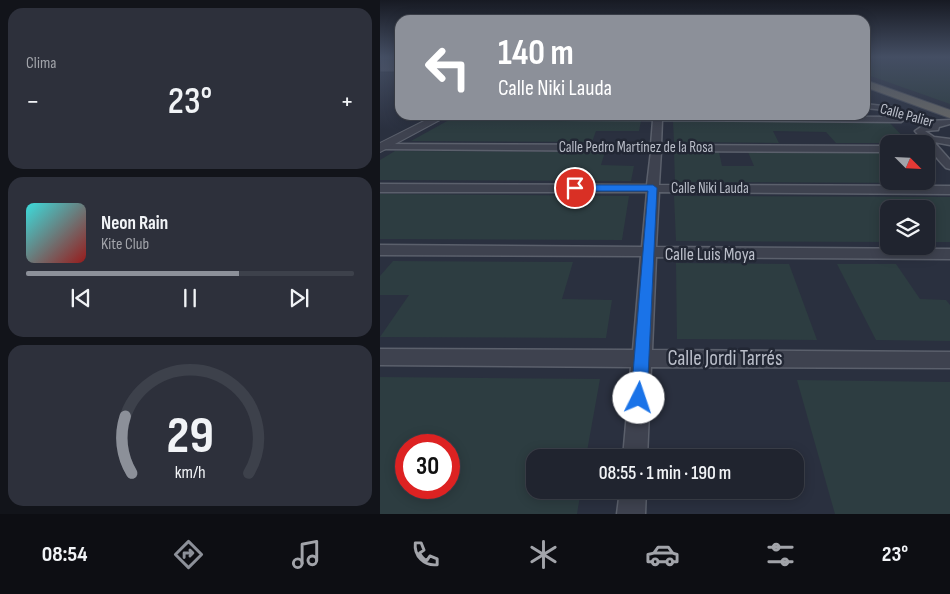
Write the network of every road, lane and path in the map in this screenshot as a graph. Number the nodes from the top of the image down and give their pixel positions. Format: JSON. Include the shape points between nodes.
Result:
{"nodes":[{"id":1,"x":870,"y":84,"type":"edge"},
{"id":2,"x":870,"y":107,"type":"edge"},
{"id":3,"x":870,"y":108,"type":"edge"},
{"id":4,"x":870,"y":108,"type":"edge"},
{"id":5,"x":949,"y":117,"type":"edge"},
{"id":6,"x":870,"y":118,"type":"edge"},
{"id":7,"x":902,"y":118,"type":"junction"},
{"id":8,"x":430,"y":120,"type":"edge"},
{"id":9,"x":657,"y":120,"type":"edge"},
{"id":10,"x":936,"y":128,"type":"junction"},
{"id":11,"x":923,"y":135,"type":"joint"},
{"id":12,"x":935,"y":138,"type":"edge"},
{"id":13,"x":950,"y":142,"type":"edge"},
{"id":14,"x":381,"y":146,"type":"edge"},
{"id":15,"x":655,"y":147,"type":"junction"},
{"id":16,"x":880,"y":149,"type":"edge"},
{"id":17,"x":935,"y":151,"type":"edge"},
{"id":18,"x":950,"y":156,"type":"edge"},
{"id":19,"x":380,"y":188,"type":"edge"},
{"id":20,"x":653,"y":188,"type":"junction"},
{"id":21,"x":950,"y":190,"type":"edge"},
{"id":22,"x":380,"y":250,"type":"edge"},
{"id":23,"x":648,"y":254,"type":"junction"},
{"id":24,"x":950,"y":254,"type":"edge"},
{"id":25,"x":380,"y":357,"type":"edge"},
{"id":26,"x":641,"y":358,"type":"junction"},
{"id":27,"x":950,"y":360,"type":"edge"},
{"id":28,"x":636,"y":449,"type":"edge"},
{"id":29,"x":632,"y":499,"type":"edge"},
{"id":30,"x":631,"y":514,"type":"edge"}],
"edges":[{"from":1,"to":5,"type":"highway"},
{"from":2,"to":5,"type":"street","name":"Calle Palier","via":[[892,109],[927,124],[936,125]]},
{"from":3,"to":7,"type":"street","name":"Calle Palier"},
{"from":4,"to":10,"type":"street","name":"Calle Palier","via":[[894,112],[917,124]]},
{"from":5,"to":10,"type":"street","name":"Calle Palier"},
{"from":6,"to":7,"type":"street"},
{"from":7,"to":11,"type":"street","name":"Calle Palier"},
{"from":8,"to":14,"type":"street"},
{"from":9,"to":15,"type":"street"},
{"from":10,"to":11,"type":"street","via":[[920,130]]},
{"from":12,"to":13,"type":"street"},
{"from":14,"to":15,"type":"street","name":"Calle Pedro Martínez de la Rosa"},
{"from":15,"to":16,"type":"street","name":"Calle Pedro Martínez de la Rosa"},
{"from":15,"to":20,"type":"street"},
{"from":17,"to":18,"type":"street","name":"Calle Palier"},
{"from":19,"to":20,"type":"street","name":"Calle Niki Lauda"},
{"from":20,"to":21,"type":"street","name":"Calle Niki Lauda"},
{"from":20,"to":23,"type":"street"},
{"from":22,"to":23,"type":"street","name":"Calle Luis Moya"},
{"from":23,"to":24,"type":"street","name":"Calle Luis Moya"},
{"from":23,"to":26,"type":"street"},
{"from":25,"to":26,"type":"street","name":"Calle Jordi Tarrés"},
{"from":26,"to":27,"type":"street","name":"Calle Jordi Tarrés"},
{"from":26,"to":28,"type":"street"},
{"from":29,"to":30,"type":"street"}]}
